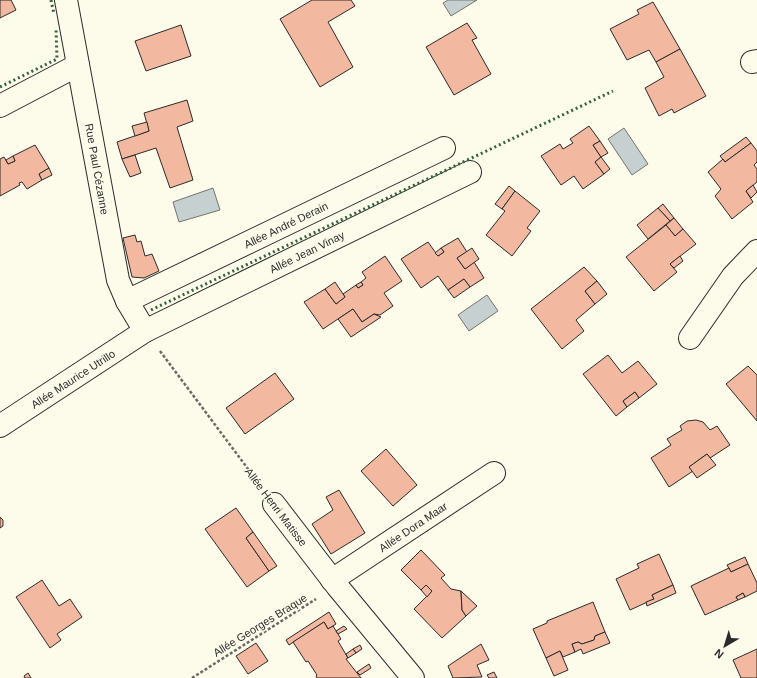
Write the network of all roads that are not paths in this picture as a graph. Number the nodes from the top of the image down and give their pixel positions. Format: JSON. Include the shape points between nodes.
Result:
{"nodes":[{"id":1,"x":66,"y":0,"type":"edge"},
{"id":2,"x":78,"y":65,"type":"junction"},
{"id":3,"x":0,"y":106,"type":"edge"},
{"id":4,"x":444,"y":148,"type":"dead end"},
{"id":5,"x":470,"y":172,"type":"dead end"},
{"id":6,"x":757,"y":250,"type":"edge"},
{"id":7,"x":127,"y":302,"type":"junction"},
{"id":8,"x":145,"y":331,"type":"junction"},
{"id":9,"x":690,"y":338,"type":"dead end"},
{"id":10,"x":0,"y":426,"type":"edge"},
{"id":11,"x":494,"y":473,"type":"dead end"},
{"id":12,"x":274,"y":504,"type":"road end"},
{"id":13,"x":335,"y":583,"type":"junction"},
{"id":14,"x":413,"y":678,"type":"edge"}],
"edges":[{"from":1,"to":2,"type":"street","name":"Rue Paul Cézanne"},
{"from":2,"to":3,"type":"street"},
{"from":2,"to":7,"type":"street","name":"Rue Paul Cézanne","via":[[118,280]]},
{"from":4,"to":7,"type":"street","name":"Allée André Derain"},
{"from":5,"to":8,"type":"street","name":"Allée Jean Vinay"},
{"from":6,"to":9,"type":"street","via":[[733,276]]},
{"from":7,"to":8,"type":"street","name":"Rue Paul Cézanne"},
{"from":8,"to":10,"type":"street","name":"Allée Maurice Utrillo"},
{"from":11,"to":13,"type":"street","name":"Allée Dora Maar"},
{"from":12,"to":13,"type":"street","name":"Allée Henri Matisse"},
{"from":13,"to":14,"type":"street","name":"Allée Henri Matisse"}]}
